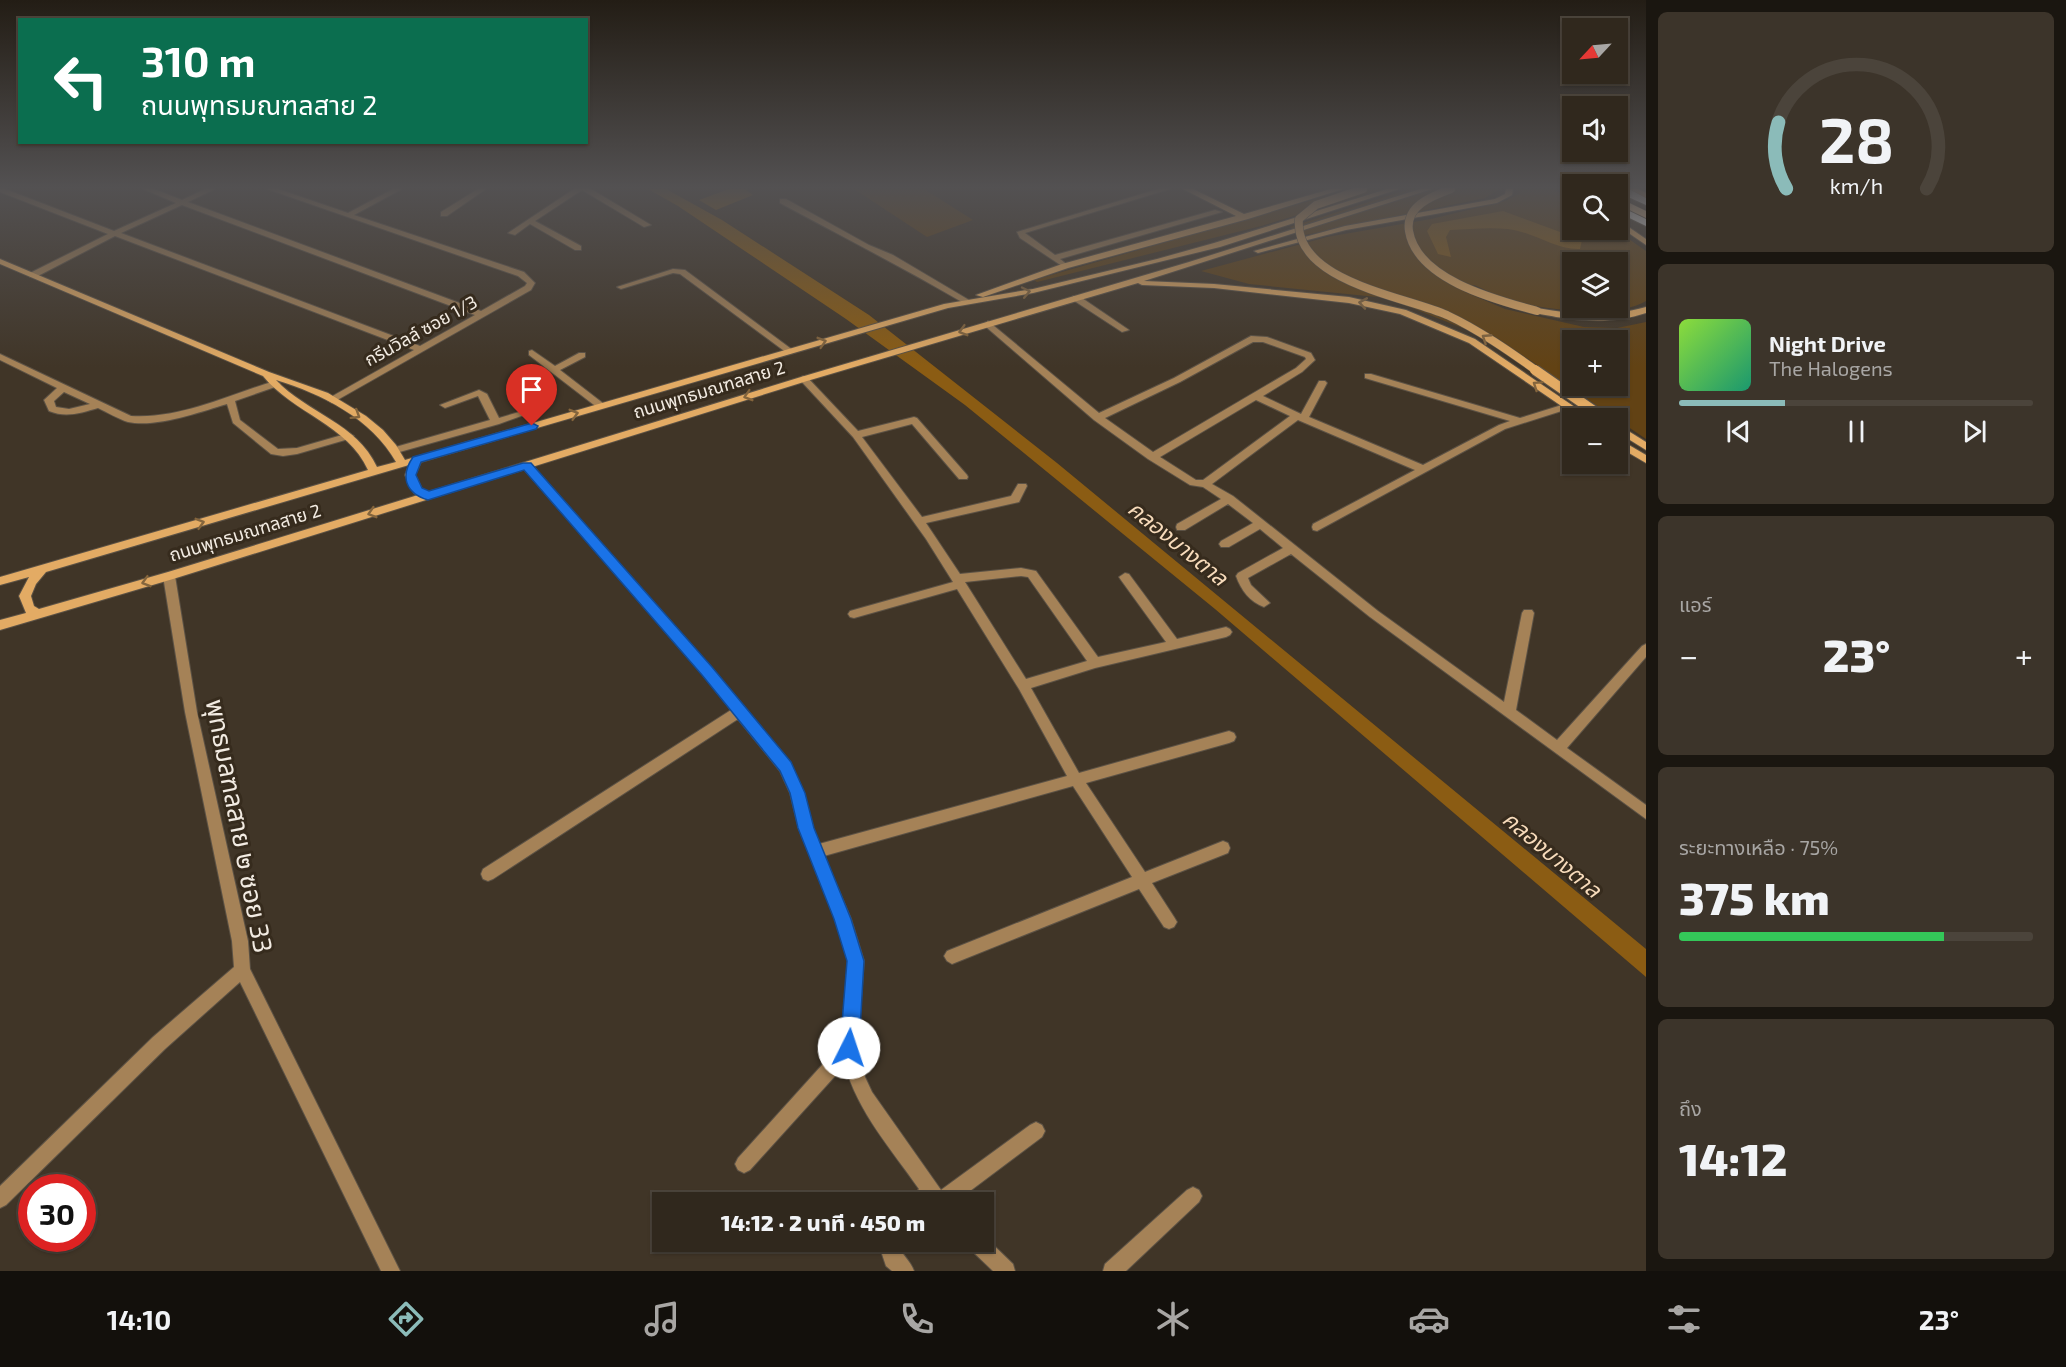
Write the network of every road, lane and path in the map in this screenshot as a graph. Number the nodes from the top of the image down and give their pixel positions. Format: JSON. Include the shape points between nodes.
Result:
{"nodes":[{"id":1,"x":85,"y":248,"type":"edge"},
{"id":2,"x":155,"y":248,"type":"edge"},
{"id":3,"x":306,"y":248,"type":"edge"},
{"id":4,"x":444,"y":248,"type":"edge"},
{"id":5,"x":869,"y":248,"type":"edge"},
{"id":6,"x":1040,"y":248,"type":"edge"},
{"id":7,"x":1089,"y":248,"type":"edge"},
{"id":8,"x":1130,"y":248,"type":"edge"},
{"id":9,"x":1206,"y":248,"type":"edge"},
{"id":10,"x":1241,"y":248,"type":"edge"},
{"id":11,"x":1267,"y":248,"type":"edge"},
{"id":12,"x":1304,"y":248,"type":"edge"},
{"id":13,"x":1416,"y":248,"type":"edge"},
{"id":14,"x":1054,"y":258,"type":"junction"},
{"id":15,"x":0,"y":261,"type":"edge"},
{"id":16,"x":1192,"y":264,"type":"junction"},
{"id":17,"x":1065,"y":266,"type":"junction"},
{"id":18,"x":33,"y":275,"type":"junction"},
{"id":19,"x":1120,"y":285,"type":"junction"},
{"id":20,"x":621,"y":287,"type":"dead end"},
{"id":21,"x":1076,"y":298,"type":"junction"},
{"id":22,"x":965,"y":300,"type":"junction"},
{"id":23,"x":947,"y":306,"type":"junction"},
{"id":24,"x":1646,"y":310,"type":"edge"},
{"id":25,"x":483,"y":315,"type":"junction"},
{"id":26,"x":988,"y":324,"type":"junction"},
{"id":27,"x":1125,"y":330,"type":"dead end"},
{"id":28,"x":420,"y":349,"type":"junction"},
{"id":29,"x":790,"y":351,"type":"junction"},
{"id":30,"x":532,"y":353,"type":"dead end"},
{"id":31,"x":582,"y":355,"type":"dead end"},
{"id":32,"x":0,"y":357,"type":"edge"},
{"id":33,"x":554,"y":370,"type":"junction"},
{"id":34,"x":266,"y":374,"type":"junction"},
{"id":35,"x":1368,"y":376,"type":"dead end"},
{"id":36,"x":804,"y":379,"type":"junction"},
{"id":37,"x":1322,"y":383,"type":"dead end"},
{"id":38,"x":275,"y":384,"type":"junction"},
{"id":39,"x":64,"y":387,"type":"junction"},
{"id":40,"x":1256,"y":396,"type":"junction"},
{"id":41,"x":230,"y":399,"type":"junction"},
{"id":42,"x":332,"y":400,"type":"junction"},
{"id":43,"x":99,"y":404,"type":"junction"},
{"id":44,"x":445,"y":405,"type":"dead end"},
{"id":45,"x":601,"y":406,"type":"junction"},
{"id":46,"x":1568,"y":406,"type":"junction"},
{"id":47,"x":1571,"y":408,"type":"edge"},
{"id":48,"x":1589,"y":408,"type":"edge"},
{"id":49,"x":311,"y":412,"type":"junction"},
{"id":50,"x":519,"y":415,"type":"dead end"},
{"id":51,"x":1097,"y":418,"type":"junction"},
{"id":52,"x":1299,"y":418,"type":"junction"},
{"id":53,"x":1519,"y":421,"type":"junction"},
{"id":54,"x":496,"y":422,"type":"junction"},
{"id":55,"x":855,"y":435,"type":"junction"},
{"id":56,"x":349,"y":436,"type":"junction"},
{"id":57,"x":1628,"y":438,"type":"edge"},
{"id":58,"x":1628,"y":442,"type":"edge"},
{"id":59,"x":1646,"y":447,"type":"edge"},
{"id":60,"x":396,"y":450,"type":"junction"},
{"id":61,"x":1152,"y":457,"type":"junction"},
{"id":62,"x":417,"y":459,"type":"junction"},
{"id":63,"x":1646,"y":460,"type":"edge"},
{"id":64,"x":402,"y":464,"type":"junction"},
{"id":65,"x":527,"y":466,"type":"junction"},
{"id":66,"x":1424,"y":470,"type":"junction"},
{"id":67,"x":374,"y":472,"type":"junction"},
{"id":68,"x":963,"y":477,"type":"dead end"},
{"id":69,"x":1205,"y":484,"type":"junction"},
{"id":70,"x":1022,"y":486,"type":"dead end"},
{"id":71,"x":428,"y":496,"type":"junction"},
{"id":72,"x":1229,"y":499,"type":"junction"},
{"id":73,"x":919,"y":521,"type":"junction"},
{"id":74,"x":1260,"y":524,"type":"junction"},
{"id":75,"x":1317,"y":526,"type":"dead end"},
{"id":76,"x":1181,"y":527,"type":"dead end"},
{"id":77,"x":1225,"y":544,"type":"dead end"},
{"id":78,"x":1290,"y":549,"type":"junction"},
{"id":79,"x":43,"y":568,"type":"junction"},
{"id":80,"x":169,"y":576,"type":"junction"},
{"id":81,"x":1125,"y":577,"type":"dead end"},
{"id":82,"x":0,"y":581,"type":"edge"},
{"id":83,"x":958,"y":582,"type":"junction"},
{"id":84,"x":1264,"y":603,"type":"dead end"},
{"id":85,"x":1528,"y":613,"type":"dead end"},
{"id":86,"x":37,"y":614,"type":"junction"},
{"id":87,"x":855,"y":614,"type":"dead end"},
{"id":88,"x":0,"y":625,"type":"edge"},
{"id":89,"x":1226,"y":632,"type":"dead end"},
{"id":90,"x":1174,"y":644,"type":"junction"},
{"id":91,"x":1646,"y":650,"type":"edge"},
{"id":92,"x":1095,"y":663,"type":"junction"},
{"id":93,"x":1023,"y":685,"type":"junction"},
{"id":94,"x":740,"y":711,"type":"junction"},
{"id":95,"x":1509,"y":711,"type":"junction"},
{"id":96,"x":1229,"y":737,"type":"dead end"},
{"id":97,"x":1559,"y":747,"type":"junction"},
{"id":98,"x":1075,"y":778,"type":"junction"},
{"id":99,"x":1646,"y":813,"type":"edge"},
{"id":100,"x":1223,"y":848,"type":"dead end"},
{"id":101,"x":817,"y":850,"type":"junction"},
{"id":102,"x":488,"y":874,"type":"dead end"},
{"id":103,"x":1142,"y":880,"type":"junction"},
{"id":104,"x":1169,"y":922,"type":"dead end"},
{"id":105,"x":952,"y":956,"type":"dead end"},
{"id":106,"x":243,"y":970,"type":"junction"},
{"id":107,"x":849,"y":1048,"type":"junction"},
{"id":108,"x":1036,"y":1131,"type":"dead end"},
{"id":109,"x":744,"y":1164,"type":"dead end"},
{"id":110,"x":926,"y":1192,"type":"edge"},
{"id":111,"x":943,"y":1192,"type":"edge"},
{"id":112,"x":1193,"y":1196,"type":"dead end"},
{"id":113,"x":0,"y":1199,"type":"edge"},
{"id":114,"x":891,"y":1252,"type":"edge"},
{"id":115,"x":987,"y":1252,"type":"edge"},
{"id":116,"x":391,"y":1271,"type":"edge"},
{"id":117,"x":905,"y":1271,"type":"edge"},
{"id":118,"x":1006,"y":1271,"type":"edge"},
{"id":119,"x":1112,"y":1271,"type":"edge"}],
"edges":[{"from":1,"to":18,"type":"street"},
{"from":2,"to":28,"type":"street"},
{"from":3,"to":25,"type":"street"},
{"from":4,"to":25,"type":"street","name":"กรีนวิลล์ ซอย 1/3","via":[[530,280],[528,288]]},
{"from":5,"to":22,"type":"street"},
{"from":6,"to":14,"type":"street"},
{"from":7,"to":14,"type":"street"},
{"from":8,"to":17,"type":"main road"},
{"from":23,"to":9,"type":"main road","name":"ถนนพุทธมณฑลสาย 2","one_way":true,"via":[[1022,293]]},
{"from":10,"to":16,"type":"main road","name":"ถนนพุทธมณฑลสาย 2"},
{"from":11,"to":16,"type":"main road"},
{"from":48,"to":12,"type":"main road","one_way":true,"bridge":true,"via":[[1468,326],[1355,283],[1324,267]]},
{"from":13,"to":24,"type":"main road","bridge":true,"via":[[1438,271],[1474,291],[1537,311],[1593,318]]},
{"from":14,"to":17,"type":"street"},
{"from":15,"to":18,"type":"main road"},
{"from":16,"to":19,"type":"main road","name":"ถนนพุทธมณฑลสาย 2"},
{"from":17,"to":22,"type":"main road"},
{"from":18,"to":34,"type":"main road"},
{"from":19,"to":21,"type":"main road","name":"ถนนพุทธมณฑลสาย 2"},
{"from":46,"to":19,"type":"main road","one_way":true,"via":[[1472,341],[1403,312],[1349,300],[1214,286]]},
{"from":20,"to":29,"type":"street","via":[[673,271],[682,272]]},
{"from":21,"to":26,"type":"main road","name":"ถนนพุทธมณฑลสาย 2"},
{"from":21,"to":27,"type":"street"},
{"from":22,"to":23,"type":"main road"},
{"from":29,"to":23,"type":"main road","name":"ถนนพุทธมณฑลสาย 2","one_way":true},
{"from":25,"to":28,"type":"street","name":"กรีนวิลล์ ซอย 1/3"},
{"from":26,"to":36,"type":"main road","name":"ถนนพุทธมณฑลสาย 2","one_way":true},
{"from":26,"to":51,"type":"street"},
{"from":28,"to":42,"type":"street","name":"กรีนวิลล์ ซอย 1/3"},
{"from":29,"to":45,"type":"main road","name":"ถนนพุทธมณฑลสาย 2"},
{"from":30,"to":33,"type":"street"},
{"from":31,"to":33,"type":"street"},
{"from":32,"to":39,"type":"street"},
{"from":33,"to":45,"type":"street"},
{"from":34,"to":38,"type":"main road"},
{"from":34,"to":42,"type":"main road","via":[[300,383]]},
{"from":35,"to":53,"type":"street"},
{"from":36,"to":55,"type":"street"},
{"from":36,"to":65,"type":"main road","name":"ถนนพุทธมณฑลสาย 2","one_way":true},
{"from":37,"to":52,"type":"street"},
{"from":38,"to":41,"type":"street"},
{"from":38,"to":49,"type":"main road"},
{"from":39,"to":43,"type":"street"},
{"from":39,"to":43,"type":"street","via":[[49,399],[58,412]]},
{"from":40,"to":51,"type":"street","via":[[1311,360],[1264,339],[1251,339],[1178,380]]},
{"from":40,"to":52,"type":"street"},
{"from":40,"to":61,"type":"street"},
{"from":41,"to":43,"type":"street","via":[[138,421]]},
{"from":41,"to":56,"type":"street","via":[[236,421],[275,452],[297,451]]},
{"from":42,"to":49,"type":"main road"},
{"from":42,"to":60,"type":"main road","one_way":true,"via":[[376,427]]},
{"from":44,"to":54,"type":"street","via":[[479,393]]},
{"from":62,"to":45,"type":"main road","name":"ถนนพุทธมณฑลสาย 2","one_way":true},
{"from":46,"to":47,"type":"main road"},
{"from":46,"to":53,"type":"street"},
{"from":49,"to":56,"type":"main road"},
{"from":50,"to":54,"type":"street"},
{"from":51,"to":61,"type":"street"},
{"from":52,"to":66,"type":"street","via":[[1385,450]]},
{"from":52,"to":69,"type":"street"},
{"from":53,"to":66,"type":"street"},
{"from":54,"to":60,"type":"street"},
{"from":55,"to":68,"type":"street","via":[[914,420]]},
{"from":55,"to":73,"type":"street"},
{"from":56,"to":67,"type":"main road","via":[[370,459]]},
{"from":57,"to":59,"type":"main road"},
{"from":58,"to":63,"type":"main road"},
{"from":60,"to":64,"type":"main road"},
{"from":61,"to":69,"type":"street","via":[[1194,483]]},
{"from":62,"to":64,"type":"main road","name":"ถนนพุทธมณฑลสาย 2"},
{"from":62,"to":71,"type":"main road","via":[[410,475],[418,491]]},
{"from":64,"to":67,"type":"main road","name":"ถนนพุทธมณฑลสาย 2"},
{"from":65,"to":71,"type":"main road","name":"ถนนพุทธมณฑลสาย 2"},
{"from":65,"to":94,"type":"street"},
{"from":66,"to":75,"type":"street"},
{"from":79,"to":67,"type":"main road","name":"ถนนพุทธมณฑลสาย 2","one_way":true},
{"from":69,"to":72,"type":"street"},
{"from":70,"to":73,"type":"street","via":[[1015,499]]},
{"from":71,"to":80,"type":"main road","name":"ถนนพุทธมณฑลสาย 2","one_way":true},
{"from":72,"to":74,"type":"street"},
{"from":72,"to":76,"type":"street"},
{"from":73,"to":83,"type":"street"},
{"from":74,"to":77,"type":"street"},
{"from":74,"to":78,"type":"street"},
{"from":78,"to":84,"type":"street","via":[[1242,576],[1245,587]]},
{"from":78,"to":95,"type":"street"},
{"from":79,"to":82,"type":"main road","name":"ถนนพุทธมณฑลสาย 2"},
{"from":79,"to":86,"type":"main road","via":[[25,596],[29,609]]},
{"from":80,"to":86,"type":"main road","name":"ถนนพุทธมณฑลสาย 2","one_way":true},
{"from":80,"to":106,"type":"street","name":"พุทธมลฑลสาย ๒ ซอย 33","via":[[191,712]]},
{"from":81,"to":90,"type":"street"},
{"from":83,"to":87,"type":"street"},
{"from":83,"to":92,"type":"street","via":[[1021,572],[1032,574]]},
{"from":83,"to":93,"type":"street"},
{"from":85,"to":95,"type":"street"},
{"from":86,"to":88,"type":"main road","name":"ถนนพุทธมณฑลสาย 2"},
{"from":89,"to":90,"type":"street"},
{"from":90,"to":92,"type":"street"},
{"from":91,"to":97,"type":"street"},
{"from":92,"to":93,"type":"street"},
{"from":93,"to":98,"type":"street"},
{"from":94,"to":101,"type":"street","via":[[785,767]]},
{"from":94,"to":102,"type":"street"},
{"from":95,"to":97,"type":"street"},
{"from":96,"to":98,"type":"street"},
{"from":97,"to":99,"type":"street"},
{"from":98,"to":101,"type":"street"},
{"from":98,"to":103,"type":"street"},
{"from":100,"to":103,"type":"street"},
{"from":101,"to":107,"type":"street","via":[[856,961]]},
{"from":103,"to":104,"type":"street"},
{"from":103,"to":105,"type":"street"},
{"from":106,"to":113,"type":"street","name":"พุทธมลฑลสาย ๒ ซอย 33","via":[[159,1043]]},
{"from":106,"to":116,"type":"street"},
{"from":107,"to":109,"type":"street"},
{"from":107,"to":110,"type":"street","via":[[866,1098]]},
{"from":108,"to":111,"type":"street"},
{"from":112,"to":119,"type":"street"},
{"from":114,"to":117,"type":"street"},
{"from":115,"to":118,"type":"street"}]}
